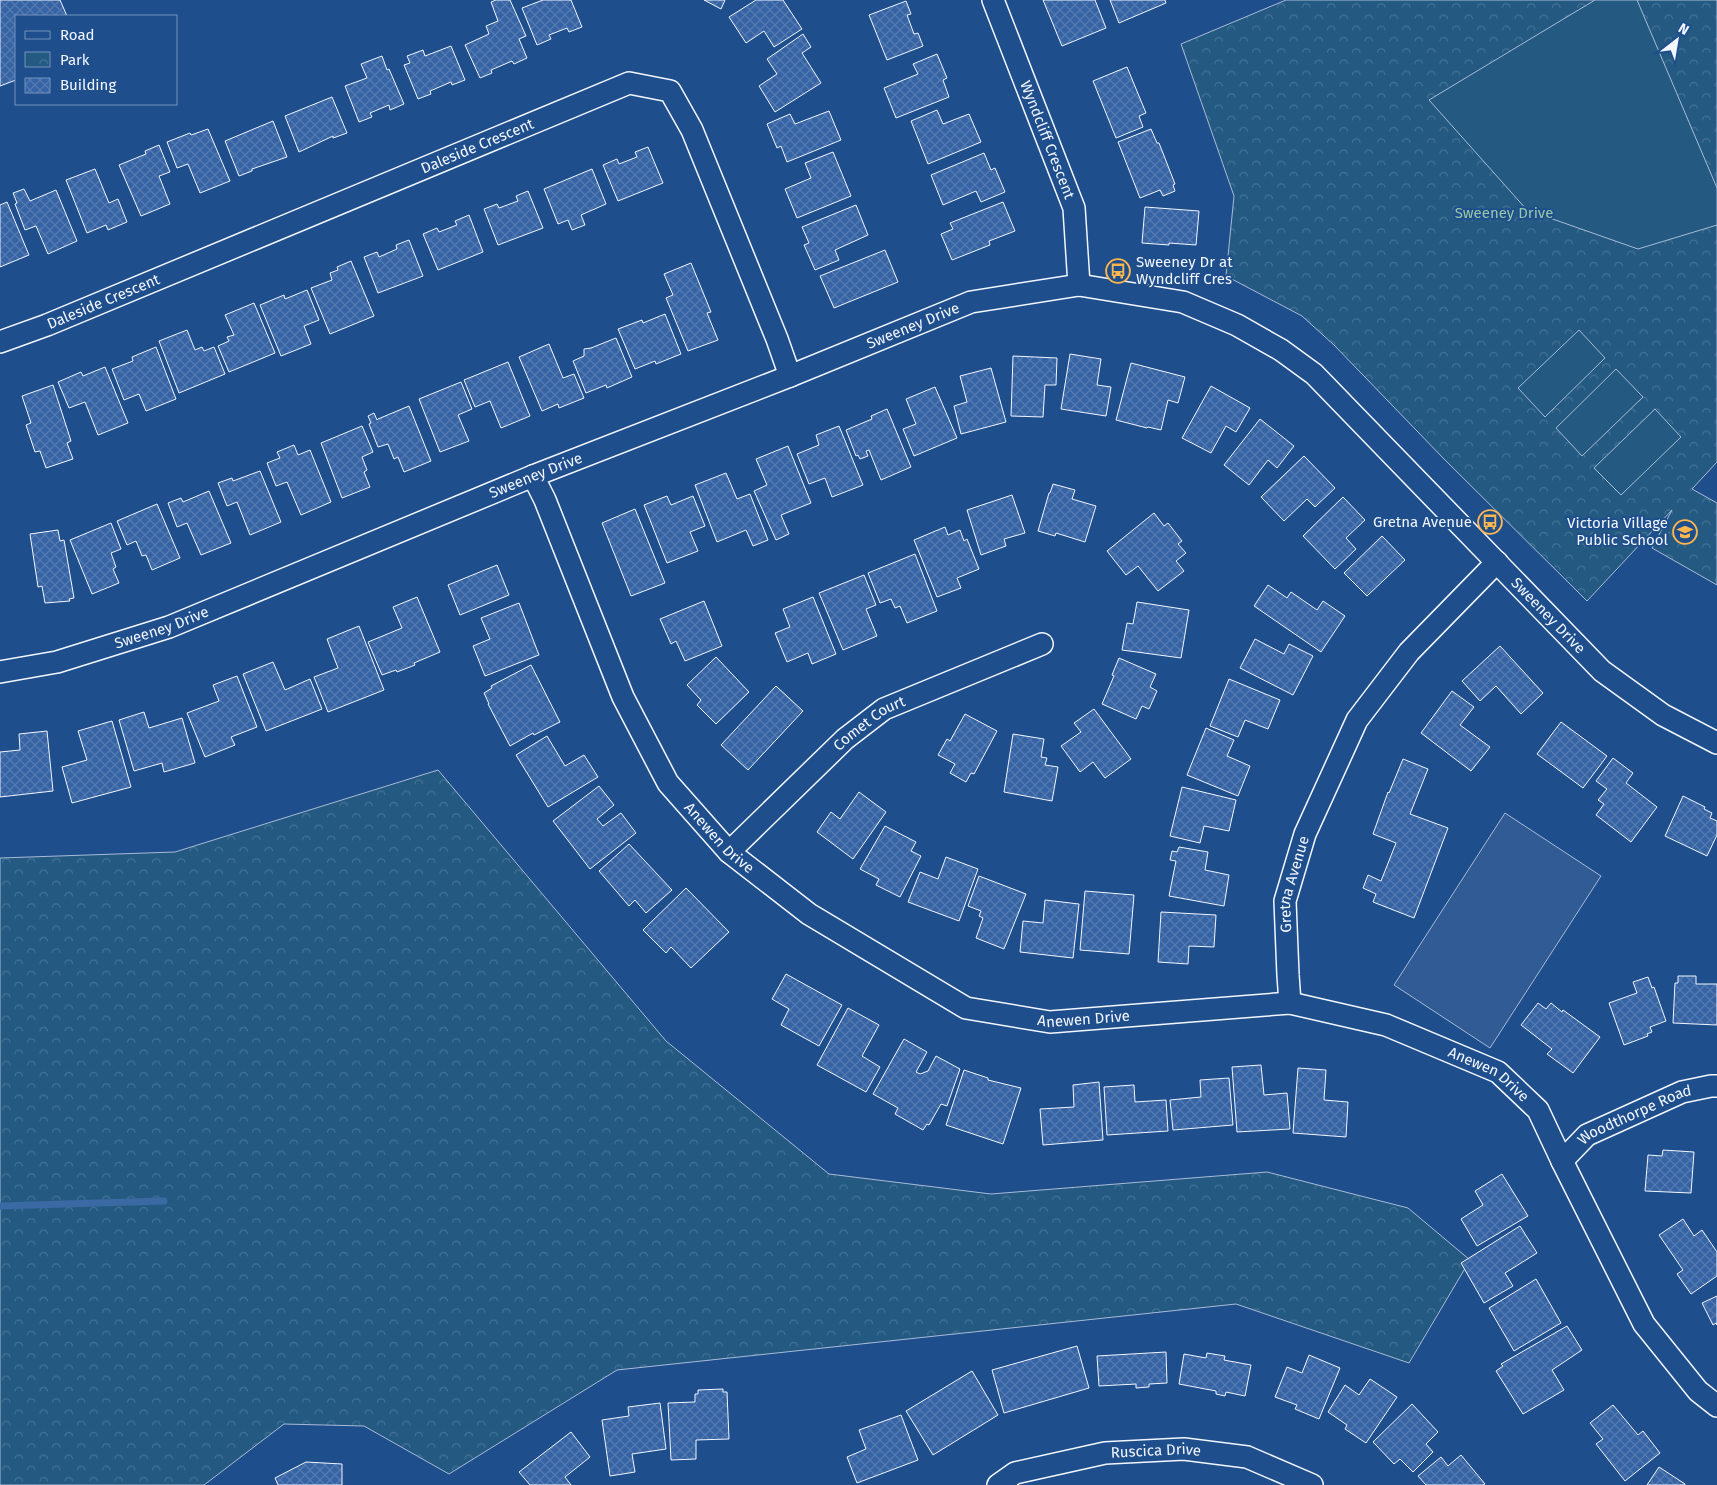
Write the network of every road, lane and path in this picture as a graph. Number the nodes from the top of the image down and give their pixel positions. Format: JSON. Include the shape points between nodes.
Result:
{"nodes":[{"id":1,"x":993,"y":0,"type":"edge"},
{"id":2,"x":1079,"y":285,"type":"junction"},
{"id":3,"x":0,"y":342,"type":"edge"},
{"id":4,"x":790,"y":376,"type":"junction"},
{"id":5,"x":534,"y":476,"type":"junction"},
{"id":6,"x":1497,"y":562,"type":"junction"},
{"id":7,"x":1042,"y":644,"type":"dead end"},
{"id":8,"x":0,"y":672,"type":"edge"},
{"id":9,"x":1717,"y":743,"type":"edge"},
{"id":10,"x":729,"y":852,"type":"junction"},
{"id":11,"x":1290,"y":1003,"type":"junction"},
{"id":12,"x":1717,"y":1086,"type":"edge"},
{"id":13,"x":1562,"y":1162,"type":"junction"},
{"id":14,"x":1717,"y":1406,"type":"edge"},
{"id":15,"x":998,"y":1485,"type":"edge"},
{"id":16,"x":1312,"y":1485,"type":"edge"}],
"edges":[{"from":1,"to":2,"type":"street","name":"Wyndcliff Crescent","via":[[1074,208]]},
{"from":2,"to":4,"type":"street","name":"Sweeney Drive","via":[[971,302]]},
{"from":2,"to":6,"type":"street","name":"Sweeney Drive","via":[[1183,302],[1237,325],[1281,350],[1314,374]]},
{"from":3,"to":4,"type":"street","name":"Daleside Crescent","via":[[629,83],[670,91],[692,130]]},
{"from":4,"to":5,"type":"street","name":"Sweeney Drive"},
{"from":5,"to":8,"type":"street","name":"Sweeney Drive","via":[[169,627],[57,662]]},
{"from":5,"to":10,"type":"street","name":"Anewen Drive","via":[[622,697],[668,783]]},
{"from":6,"to":9,"type":"street","name":"Sweeney Drive","via":[[1602,671],[1663,715]]},
{"from":6,"to":11,"type":"street","name":"Gretna Avenue","via":[[1409,652],[1356,720],[1305,834],[1285,901]]},
{"from":7,"to":10,"type":"street","name":"Comet Court","via":[[884,709],[845,739]]},
{"from":10,"to":11,"type":"street","name":"Anewen Drive","via":[[809,914],[966,1008],[1050,1022]]},
{"from":11,"to":13,"type":"street","name":"Anewen Drive","via":[[1386,1025],[1498,1072],[1538,1110]]},
{"from":12,"to":13,"type":"street","name":"Woodthorpe Road","via":[[1682,1092],[1587,1135]]},
{"from":13,"to":14,"type":"street","name":"Anewen Drive","via":[[1644,1324],[1698,1391]]},
{"from":15,"to":16,"type":"street","name":"Ruscica Drive","via":[[1015,1473],[1105,1453],[1184,1449],[1247,1457]]}]}
